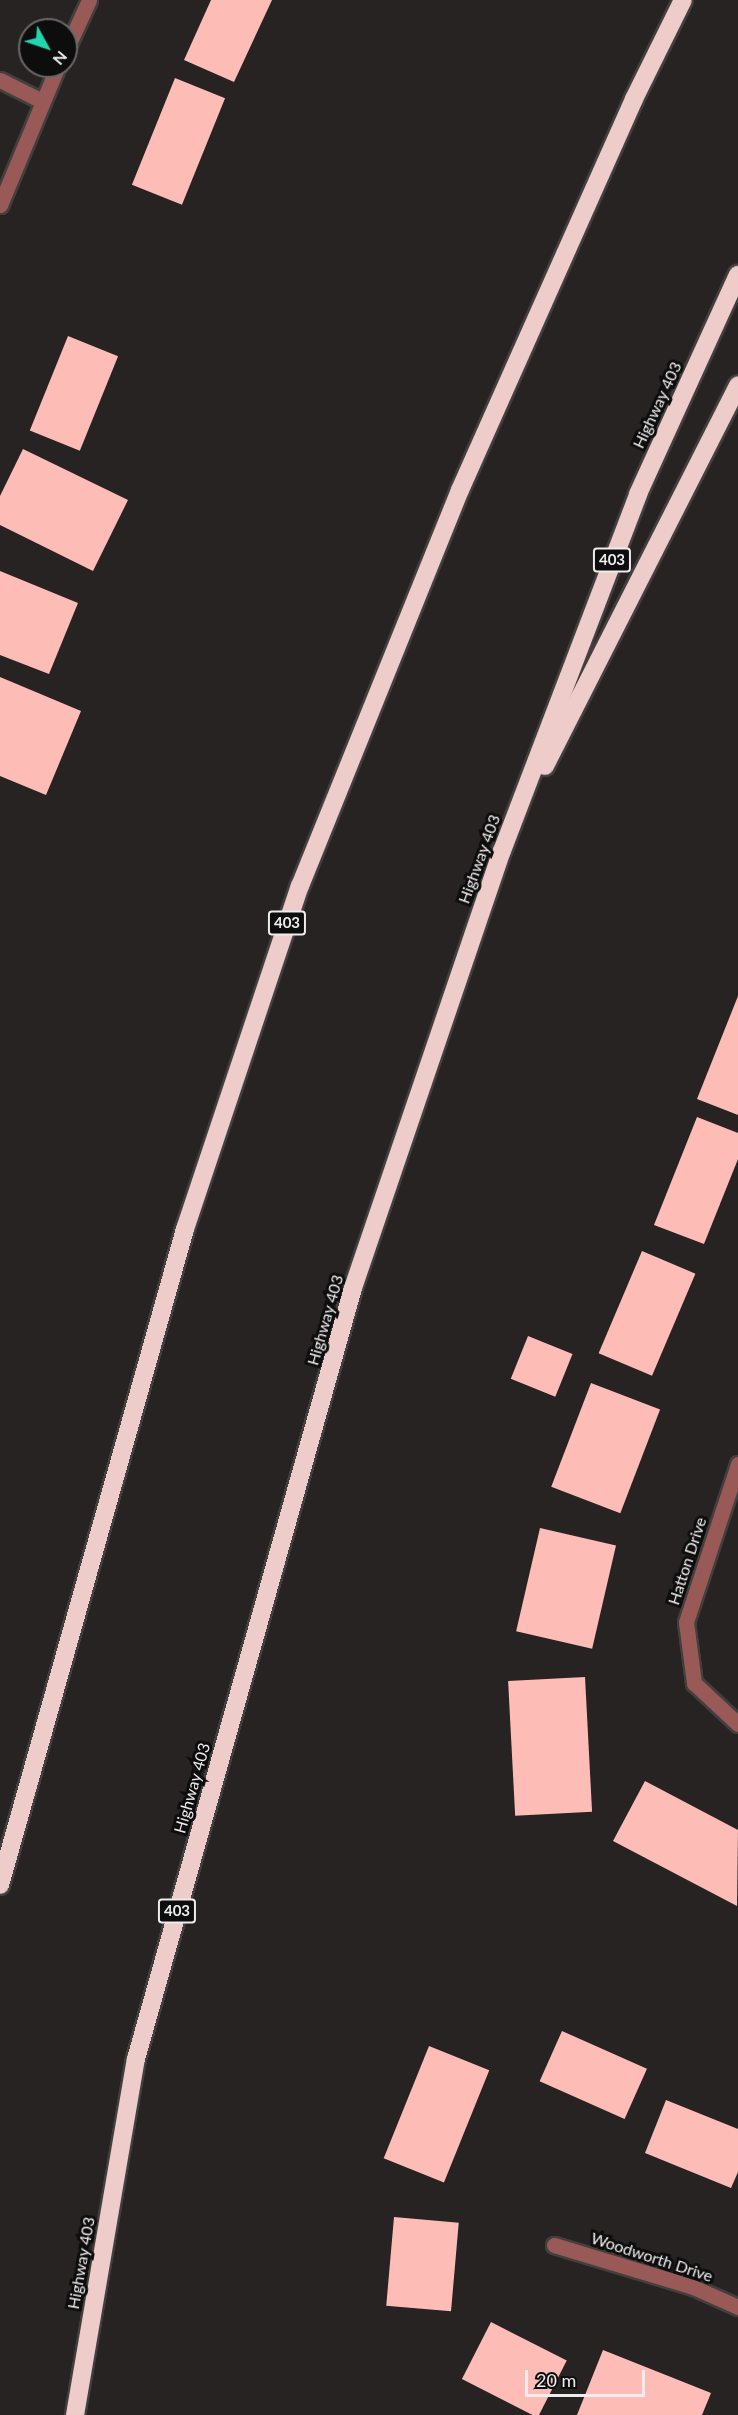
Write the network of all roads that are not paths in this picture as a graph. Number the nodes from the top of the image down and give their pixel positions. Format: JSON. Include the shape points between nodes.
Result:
{"nodes":[{"id":1,"x":89,"y":0,"type":"edge"},
{"id":2,"x":683,"y":0,"type":"edge"},
{"id":3,"x":78,"y":24,"type":"edge"},
{"id":4,"x":53,"y":78,"type":"edge"},
{"id":5,"x":0,"y":80,"type":"edge"},
{"id":6,"x":42,"y":101,"type":"junction"},
{"id":7,"x":0,"y":206,"type":"edge"},
{"id":8,"x":738,"y":275,"type":"edge"},
{"id":9,"x":738,"y":386,"type":"edge"},
{"id":10,"x":502,"y":851,"type":"junction"},
{"id":11,"x":738,"y":1464,"type":"edge"},
{"id":12,"x":738,"y":1724,"type":"edge"},
{"id":13,"x":0,"y":1885,"type":"edge"},
{"id":14,"x":554,"y":2245,"type":"dead end"},
{"id":15,"x":738,"y":2307,"type":"edge"},
{"id":16,"x":75,"y":2415,"type":"edge"}],
"edges":[{"from":1,"to":3,"type":"street"},
{"from":2,"to":13,"type":"highway","number":"403","via":[[630,109],[460,490],[300,886],[185,1229]]},
{"from":4,"to":6,"type":"street"},
{"from":5,"to":6,"type":"street"},
{"from":6,"to":7,"type":"street"},
{"from":8,"to":10,"type":"highway","name":"Highway 403","number":"403","via":[[638,494]]},
{"from":9,"to":10,"type":"highway"},
{"from":10,"to":16,"type":"highway","name":"Highway 403","number":"403","via":[[353,1288],[136,2059]]},
{"from":11,"to":12,"type":"street","name":"Hatton Drive","via":[[686,1622],[694,1683]]},
{"from":14,"to":15,"type":"street","name":"Woodworth Drive","via":[[693,2286]]}]}
